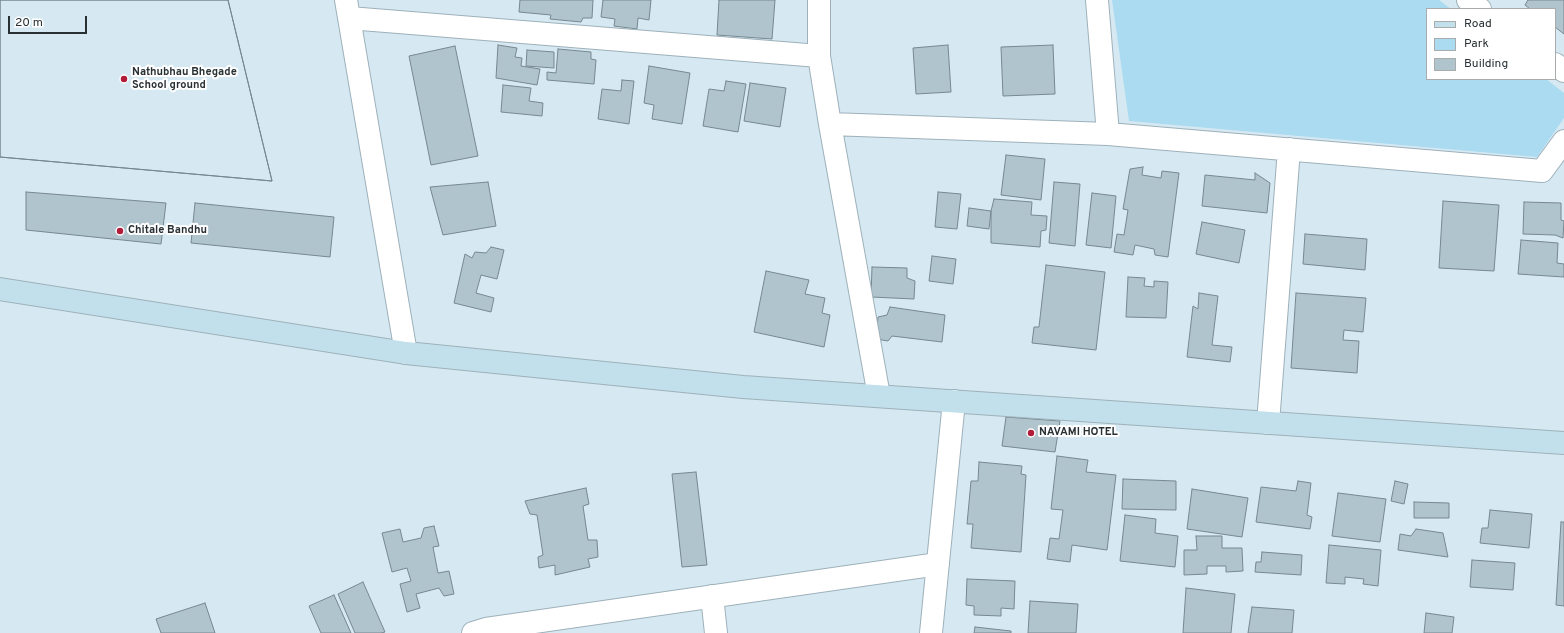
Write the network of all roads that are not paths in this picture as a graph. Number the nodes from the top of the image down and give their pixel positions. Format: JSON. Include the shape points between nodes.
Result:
{"nodes":[{"id":1,"x":819,"y":0,"type":"edge"},
{"id":2,"x":1097,"y":0,"type":"edge"},
{"id":3,"x":1468,"y":0,"type":"edge"},
{"id":4,"x":1479,"y":8,"type":"edge"},
{"id":5,"x":348,"y":9,"type":"edge"},
{"id":6,"x":820,"y":56,"type":"junction"},
{"id":7,"x":1556,"y":65,"type":"edge"},
{"id":8,"x":1564,"y":71,"type":"edge"},
{"id":9,"x":830,"y":124,"type":"junction"},
{"id":10,"x":1108,"y":134,"type":"junction"},
{"id":11,"x":1564,"y":141,"type":"edge"},
{"id":12,"x":1289,"y":150,"type":"junction"},
{"id":13,"x":0,"y":289,"type":"edge"},
{"id":14,"x":406,"y":353,"type":"junction"},
{"id":15,"x":879,"y":396,"type":"junction"},
{"id":16,"x":954,"y":401,"type":"junction"},
{"id":17,"x":1268,"y":423,"type":"junction"},
{"id":18,"x":1564,"y":443,"type":"edge"},
{"id":19,"x":938,"y":564,"type":"junction"},
{"id":20,"x":712,"y":596,"type":"junction"},
{"id":21,"x":473,"y":633,"type":"edge"},
{"id":22,"x":716,"y":633,"type":"edge"},
{"id":23,"x":931,"y":633,"type":"edge"}],
"edges":[{"from":1,"to":6,"type":"street"},
{"from":2,"to":10,"type":"street"},
{"from":3,"to":4,"type":"street"},
{"from":5,"to":6,"type":"street"},
{"from":5,"to":14,"type":"street"},
{"from":6,"to":9,"type":"street"},
{"from":7,"to":8,"type":"street"},
{"from":9,"to":10,"type":"street"},
{"from":9,"to":15,"type":"street"},
{"from":10,"to":12,"type":"street"},
{"from":11,"to":12,"type":"street","via":[[1542,171]]},
{"from":12,"to":17,"type":"street"},
{"from":13,"to":14,"type":"main road"},
{"from":14,"to":15,"type":"main road","via":[[735,386]]},
{"from":15,"to":16,"type":"main road"},
{"from":16,"to":17,"type":"main road"},
{"from":16,"to":19,"type":"street"},
{"from":17,"to":18,"type":"main road"},
{"from":19,"to":20,"type":"street"},
{"from":19,"to":23,"type":"street"},
{"from":20,"to":21,"type":"street"},
{"from":20,"to":22,"type":"street"}]}
